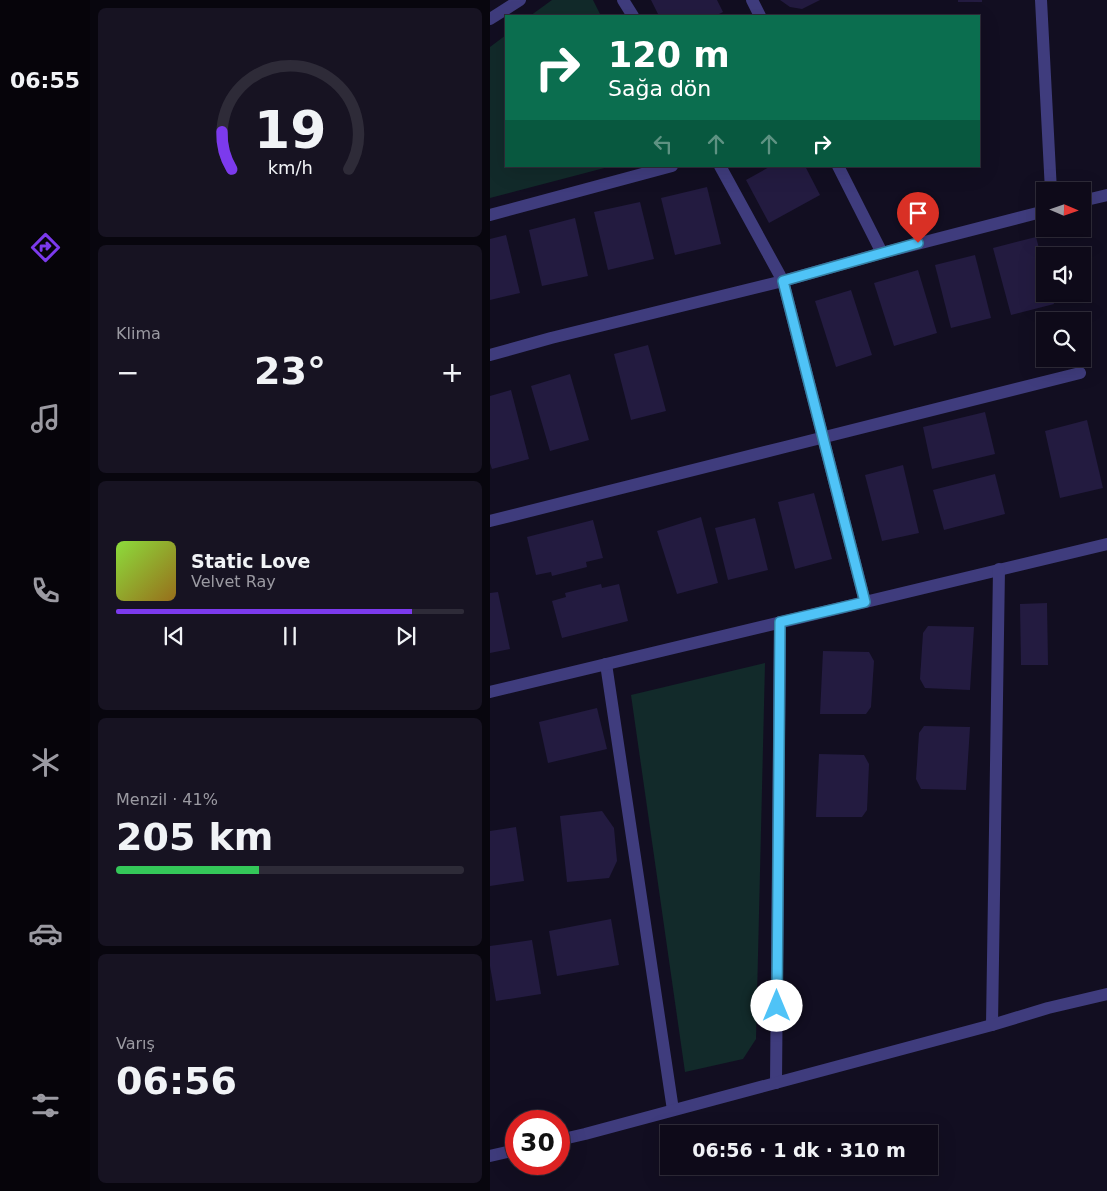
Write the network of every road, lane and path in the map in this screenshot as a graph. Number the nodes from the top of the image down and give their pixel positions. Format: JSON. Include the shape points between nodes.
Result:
{"nodes":[{"id":1,"x":520,"y":0,"type":"edge"},
{"id":2,"x":623,"y":0,"type":"edge"},
{"id":3,"x":752,"y":0,"type":"edge"},
{"id":4,"x":1041,"y":0,"type":"edge"},
{"id":5,"x":631,"y":15,"type":"edge"},
{"id":6,"x":760,"y":15,"type":"edge"},
{"id":7,"x":490,"y":19,"type":"edge"},
{"id":8,"x":668,"y":167,"type":"edge"},
{"id":9,"x":721,"y":167,"type":"edge"},
{"id":10,"x":839,"y":167,"type":"edge"},
{"id":11,"x":1051,"y":182,"type":"edge"},
{"id":12,"x":1107,"y":195,"type":"edge"},
{"id":13,"x":1091,"y":199,"type":"edge"},
{"id":14,"x":1036,"y":213,"type":"edge"},
{"id":15,"x":490,"y":215,"type":"edge"},
{"id":16,"x":882,"y":253,"type":"junction"},
{"id":17,"x":783,"y":281,"type":"junction"},
{"id":18,"x":490,"y":355,"type":"edge"},
{"id":19,"x":1080,"y":374,"type":"dead end"},
{"id":20,"x":823,"y":437,"type":"junction"},
{"id":21,"x":490,"y":521,"type":"edge"},
{"id":22,"x":1107,"y":544,"type":"edge"},
{"id":23,"x":999,"y":569,"type":"junction"},
{"id":24,"x":865,"y":602,"type":"junction"},
{"id":25,"x":780,"y":622,"type":"junction"},
{"id":26,"x":606,"y":664,"type":"junction"},
{"id":27,"x":490,"y":692,"type":"edge"},
{"id":28,"x":1107,"y":994,"type":"edge"},
{"id":29,"x":992,"y":1024,"type":"junction"},
{"id":30,"x":776,"y":1082,"type":"junction"},
{"id":31,"x":673,"y":1110,"type":"junction"},
{"id":32,"x":570,"y":1137,"type":"edge"},
{"id":33,"x":505,"y":1153,"type":"edge"},
{"id":34,"x":490,"y":1156,"type":"edge"}],
"edges":[{"from":1,"to":7,"type":"street"},
{"from":2,"to":5,"type":"street"},
{"from":3,"to":6,"type":"street"},
{"from":4,"to":11,"type":"street"},
{"from":8,"to":15,"type":"street"},
{"from":9,"to":17,"type":"street"},
{"from":10,"to":16,"type":"street"},
{"from":12,"to":13,"type":"street"},
{"from":14,"to":16,"type":"street"},
{"from":16,"to":17,"type":"street"},
{"from":17,"to":18,"type":"street"},
{"from":17,"to":20,"type":"street"},
{"from":19,"to":20,"type":"street"},
{"from":20,"to":21,"type":"street"},
{"from":20,"to":24,"type":"street"},
{"from":22,"to":23,"type":"street"},
{"from":23,"to":24,"type":"street"},
{"from":23,"to":29,"type":"street"},
{"from":24,"to":25,"type":"street"},
{"from":25,"to":26,"type":"street"},
{"from":25,"to":30,"type":"street"},
{"from":26,"to":27,"type":"street"},
{"from":26,"to":31,"type":"street"},
{"from":28,"to":29,"type":"street"},
{"from":29,"to":30,"type":"street"},
{"from":30,"to":31,"type":"street"},
{"from":31,"to":32,"type":"street"},
{"from":33,"to":34,"type":"street"}]}
